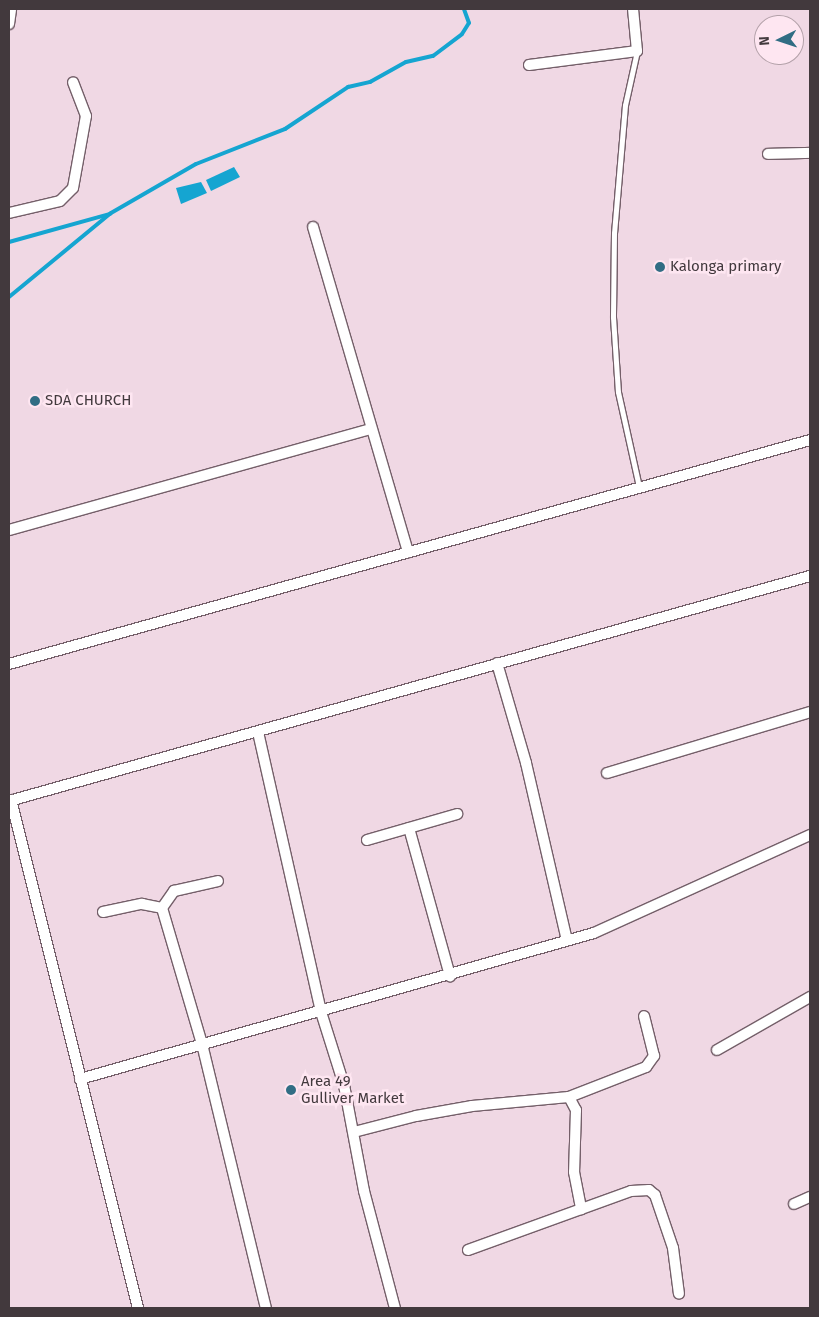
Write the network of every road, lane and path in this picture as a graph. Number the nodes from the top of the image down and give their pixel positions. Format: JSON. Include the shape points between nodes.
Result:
{"nodes":[{"id":1,"x":12,"y":9,"type":"edge"},
{"id":2,"x":633,"y":9,"type":"edge"},
{"id":3,"x":9,"y":24,"type":"edge"},
{"id":4,"x":637,"y":51,"type":"junction"},
{"id":5,"x":529,"y":65,"type":"dead end"},
{"id":6,"x":73,"y":82,"type":"dead end"},
{"id":7,"x":810,"y":153,"type":"edge"},
{"id":8,"x":768,"y":154,"type":"dead end"},
{"id":9,"x":9,"y":213,"type":"edge"},
{"id":10,"x":313,"y":227,"type":"dead end"},
{"id":11,"x":371,"y":429,"type":"junction"},
{"id":12,"x":810,"y":440,"type":"edge"},
{"id":13,"x":639,"y":488,"type":"junction"},
{"id":14,"x":9,"y":530,"type":"edge"},
{"id":15,"x":408,"y":552,"type":"junction"},
{"id":16,"x":810,"y":576,"type":"edge"},
{"id":17,"x":497,"y":663,"type":"junction"},
{"id":18,"x":9,"y":664,"type":"edge"},
{"id":19,"x":810,"y":712,"type":"edge"},
{"id":20,"x":258,"y":732,"type":"junction"},
{"id":21,"x":607,"y":774,"type":"dead end"},
{"id":22,"x":10,"y":800,"type":"edge"},
{"id":23,"x":457,"y":814,"type":"dead end"},
{"id":24,"x":409,"y":828,"type":"junction"},
{"id":25,"x":810,"y":835,"type":"edge"},
{"id":26,"x":367,"y":840,"type":"dead end"},
{"id":27,"x":218,"y":881,"type":"dead end"},
{"id":28,"x":162,"y":908,"type":"junction"},
{"id":29,"x":103,"y":912,"type":"dead end"},
{"id":30,"x":567,"y":940,"type":"junction"},
{"id":31,"x":450,"y":976,"type":"junction"},
{"id":32,"x":810,"y":997,"type":"edge"},
{"id":33,"x":321,"y":1012,"type":"junction"},
{"id":34,"x":644,"y":1016,"type":"dead end"},
{"id":35,"x":202,"y":1044,"type":"junction"},
{"id":36,"x":717,"y":1050,"type":"dead end"},
{"id":37,"x":80,"y":1079,"type":"junction"},
{"id":38,"x":569,"y":1096,"type":"junction"},
{"id":39,"x":354,"y":1132,"type":"junction"},
{"id":40,"x":810,"y":1197,"type":"edge"},
{"id":41,"x":794,"y":1204,"type":"dead end"},
{"id":42,"x":581,"y":1209,"type":"junction"},
{"id":43,"x":468,"y":1250,"type":"dead end"},
{"id":44,"x":680,"y":1294,"type":"dead end"},
{"id":45,"x":138,"y":1308,"type":"edge"},
{"id":46,"x":266,"y":1308,"type":"edge"},
{"id":47,"x":395,"y":1308,"type":"edge"}],
"edges":[{"from":1,"to":3,"type":"street"},
{"from":2,"to":4,"type":"street"},
{"from":4,"to":5,"type":"street"},
{"from":4,"to":13,"type":"lane","via":[[625,105],[614,233],[613,317],[618,392]]},
{"from":6,"to":9,"type":"street","via":[[86,116],[73,188],[60,201]]},
{"from":7,"to":8,"type":"street"},
{"from":10,"to":11,"type":"street"},
{"from":11,"to":14,"type":"street"},
{"from":11,"to":15,"type":"street"},
{"from":12,"to":13,"type":"street"},
{"from":13,"to":15,"type":"street"},
{"from":15,"to":18,"type":"street"},
{"from":16,"to":17,"type":"street"},
{"from":17,"to":20,"type":"street"},
{"from":17,"to":30,"type":"street","via":[[526,763]]},
{"from":19,"to":21,"type":"street"},
{"from":20,"to":22,"type":"street"},
{"from":20,"to":33,"type":"street"},
{"from":22,"to":37,"type":"street"},
{"from":23,"to":24,"type":"street"},
{"from":24,"to":26,"type":"street"},
{"from":24,"to":31,"type":"street"},
{"from":25,"to":30,"type":"street","via":[[594,933]]},
{"from":27,"to":28,"type":"street","via":[[174,891]]},
{"from":28,"to":29,"type":"street","via":[[142,904]]},
{"from":28,"to":35,"type":"street"},
{"from":30,"to":31,"type":"street"},
{"from":31,"to":33,"type":"street"},
{"from":32,"to":36,"type":"street"},
{"from":33,"to":35,"type":"street"},
{"from":33,"to":39,"type":"street","via":[[344,1085]]},
{"from":34,"to":38,"type":"street","via":[[654,1056],[646,1067]]},
{"from":35,"to":37,"type":"street"},
{"from":35,"to":46,"type":"street"},
{"from":37,"to":45,"type":"street"},
{"from":38,"to":39,"type":"street","via":[[472,1106]]},
{"from":38,"to":42,"type":"street","via":[[576,1110],[574,1172]]},
{"from":39,"to":47,"type":"street","via":[[364,1191]]},
{"from":40,"to":41,"type":"street"},
{"from":42,"to":43,"type":"street"},
{"from":42,"to":44,"type":"street","via":[[640,1188],[655,1195],[673,1248]]}]}
